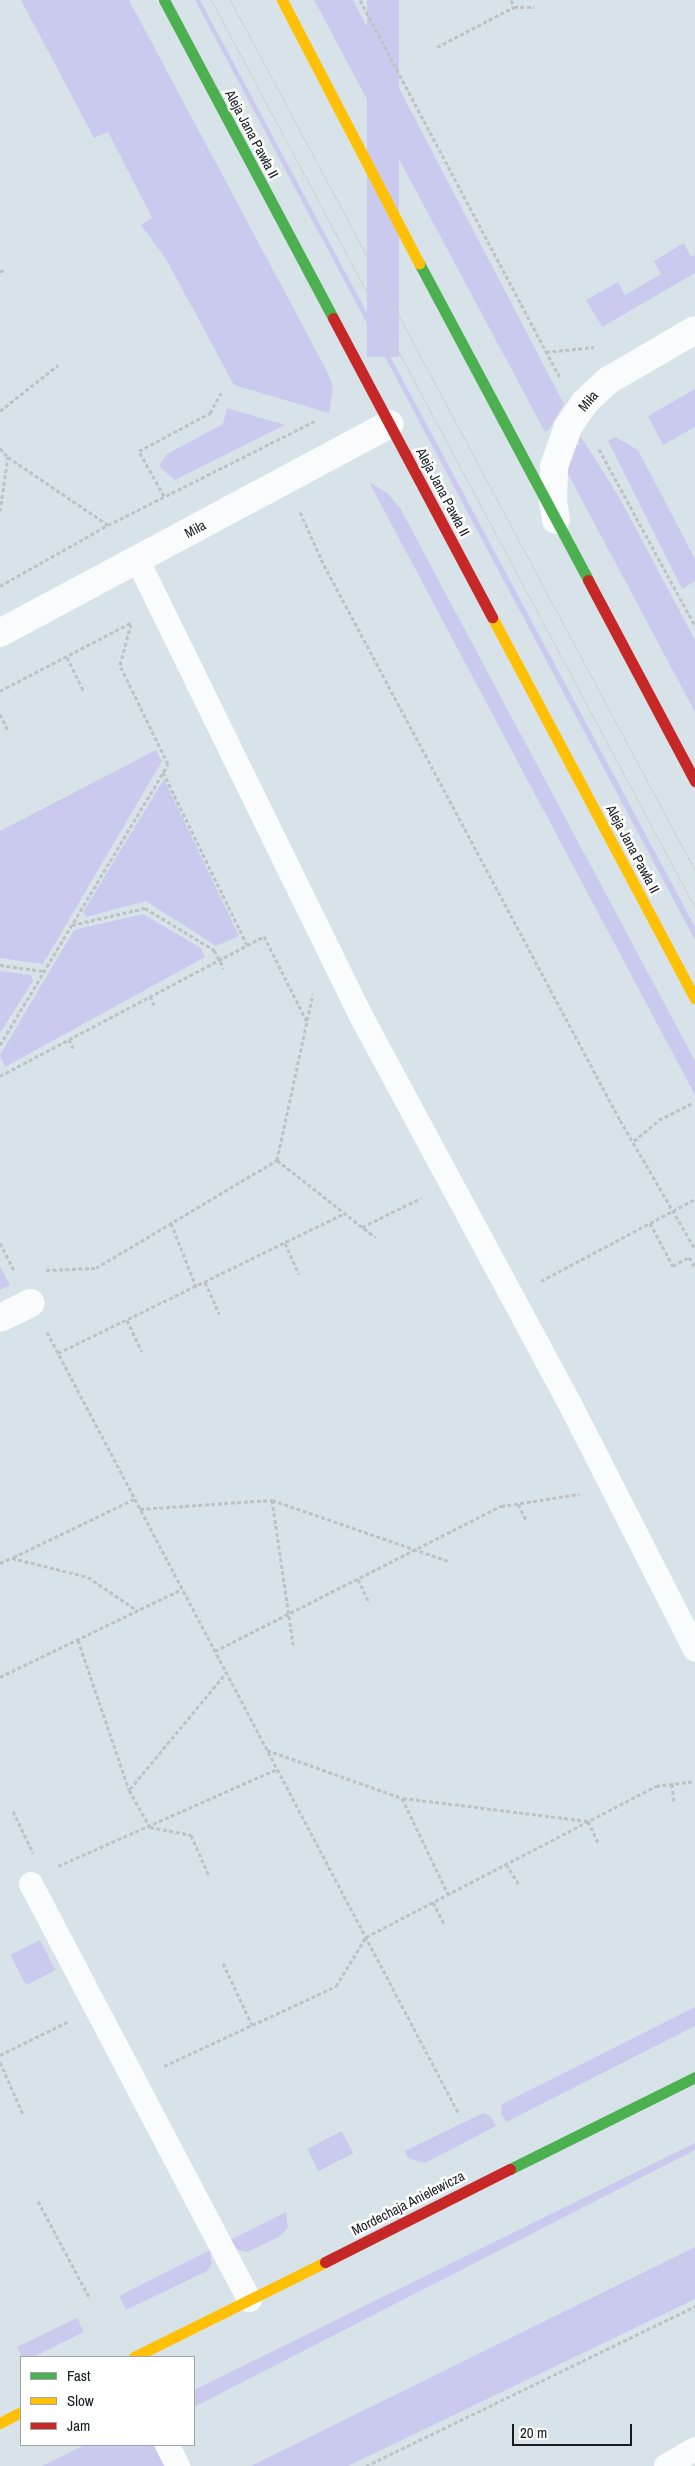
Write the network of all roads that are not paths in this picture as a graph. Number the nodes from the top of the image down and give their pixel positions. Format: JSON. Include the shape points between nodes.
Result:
{"nodes":[{"id":1,"x":164,"y":0,"type":"edge"},
{"id":2,"x":282,"y":0,"type":"edge"},
{"id":3,"x":695,"y":330,"type":"edge"},
{"id":4,"x":389,"y":424,"type":"junction"},
{"id":5,"x":556,"y":520,"type":"junction"},
{"id":6,"x":138,"y":561,"type":"junction"},
{"id":7,"x":0,"y":633,"type":"edge"},
{"id":8,"x":695,"y":781,"type":"edge"},
{"id":9,"x":695,"y":998,"type":"edge"},
{"id":10,"x":31,"y":1303,"type":"road end"},
{"id":11,"x":0,"y":1318,"type":"edge"},
{"id":12,"x":695,"y":1649,"type":"edge"},
{"id":13,"x":37,"y":1878,"type":"road end"},
{"id":14,"x":695,"y":2077,"type":"edge"},
{"id":15,"x":248,"y":2300,"type":"junction"},
{"id":16,"x":136,"y":2356,"type":"edge"},
{"id":17,"x":20,"y":2412,"type":"edge"},
{"id":18,"x":0,"y":2422,"type":"edge"},
{"id":19,"x":168,"y":2446,"type":"edge"},
{"id":20,"x":695,"y":2448,"type":"edge"},
{"id":21,"x":178,"y":2466,"type":"edge"},
{"id":22,"x":666,"y":2466,"type":"edge"}],
"edges":[{"from":1,"to":4,"type":"main road","name":"Aleja Jana Pawła II"},
{"from":2,"to":5,"type":"main road"},
{"from":3,"to":5,"type":"street","name":"Miła","via":[[609,380],[584,403],[568,427],[554,466]]},
{"from":4,"to":6,"type":"street","name":"Miła"},
{"from":4,"to":9,"type":"main road","name":"Aleja Jana Pawła II"},
{"from":5,"to":8,"type":"main road"},
{"from":6,"to":7,"type":"street","name":"Miła"},
{"from":6,"to":12,"type":"lane","via":[[324,942],[614,1489]]},
{"from":10,"to":11,"type":"street"},
{"from":13,"to":15,"type":"lane","via":[[96,2008]]},
{"from":14,"to":15,"type":"main road","name":"Mordechaja Anielewicza"},
{"from":15,"to":16,"type":"main road","name":"Mordechaja Anielewicza"},
{"from":17,"to":18,"type":"main road"},
{"from":19,"to":21,"type":"lane"},
{"from":20,"to":22,"type":"lane"}]}
